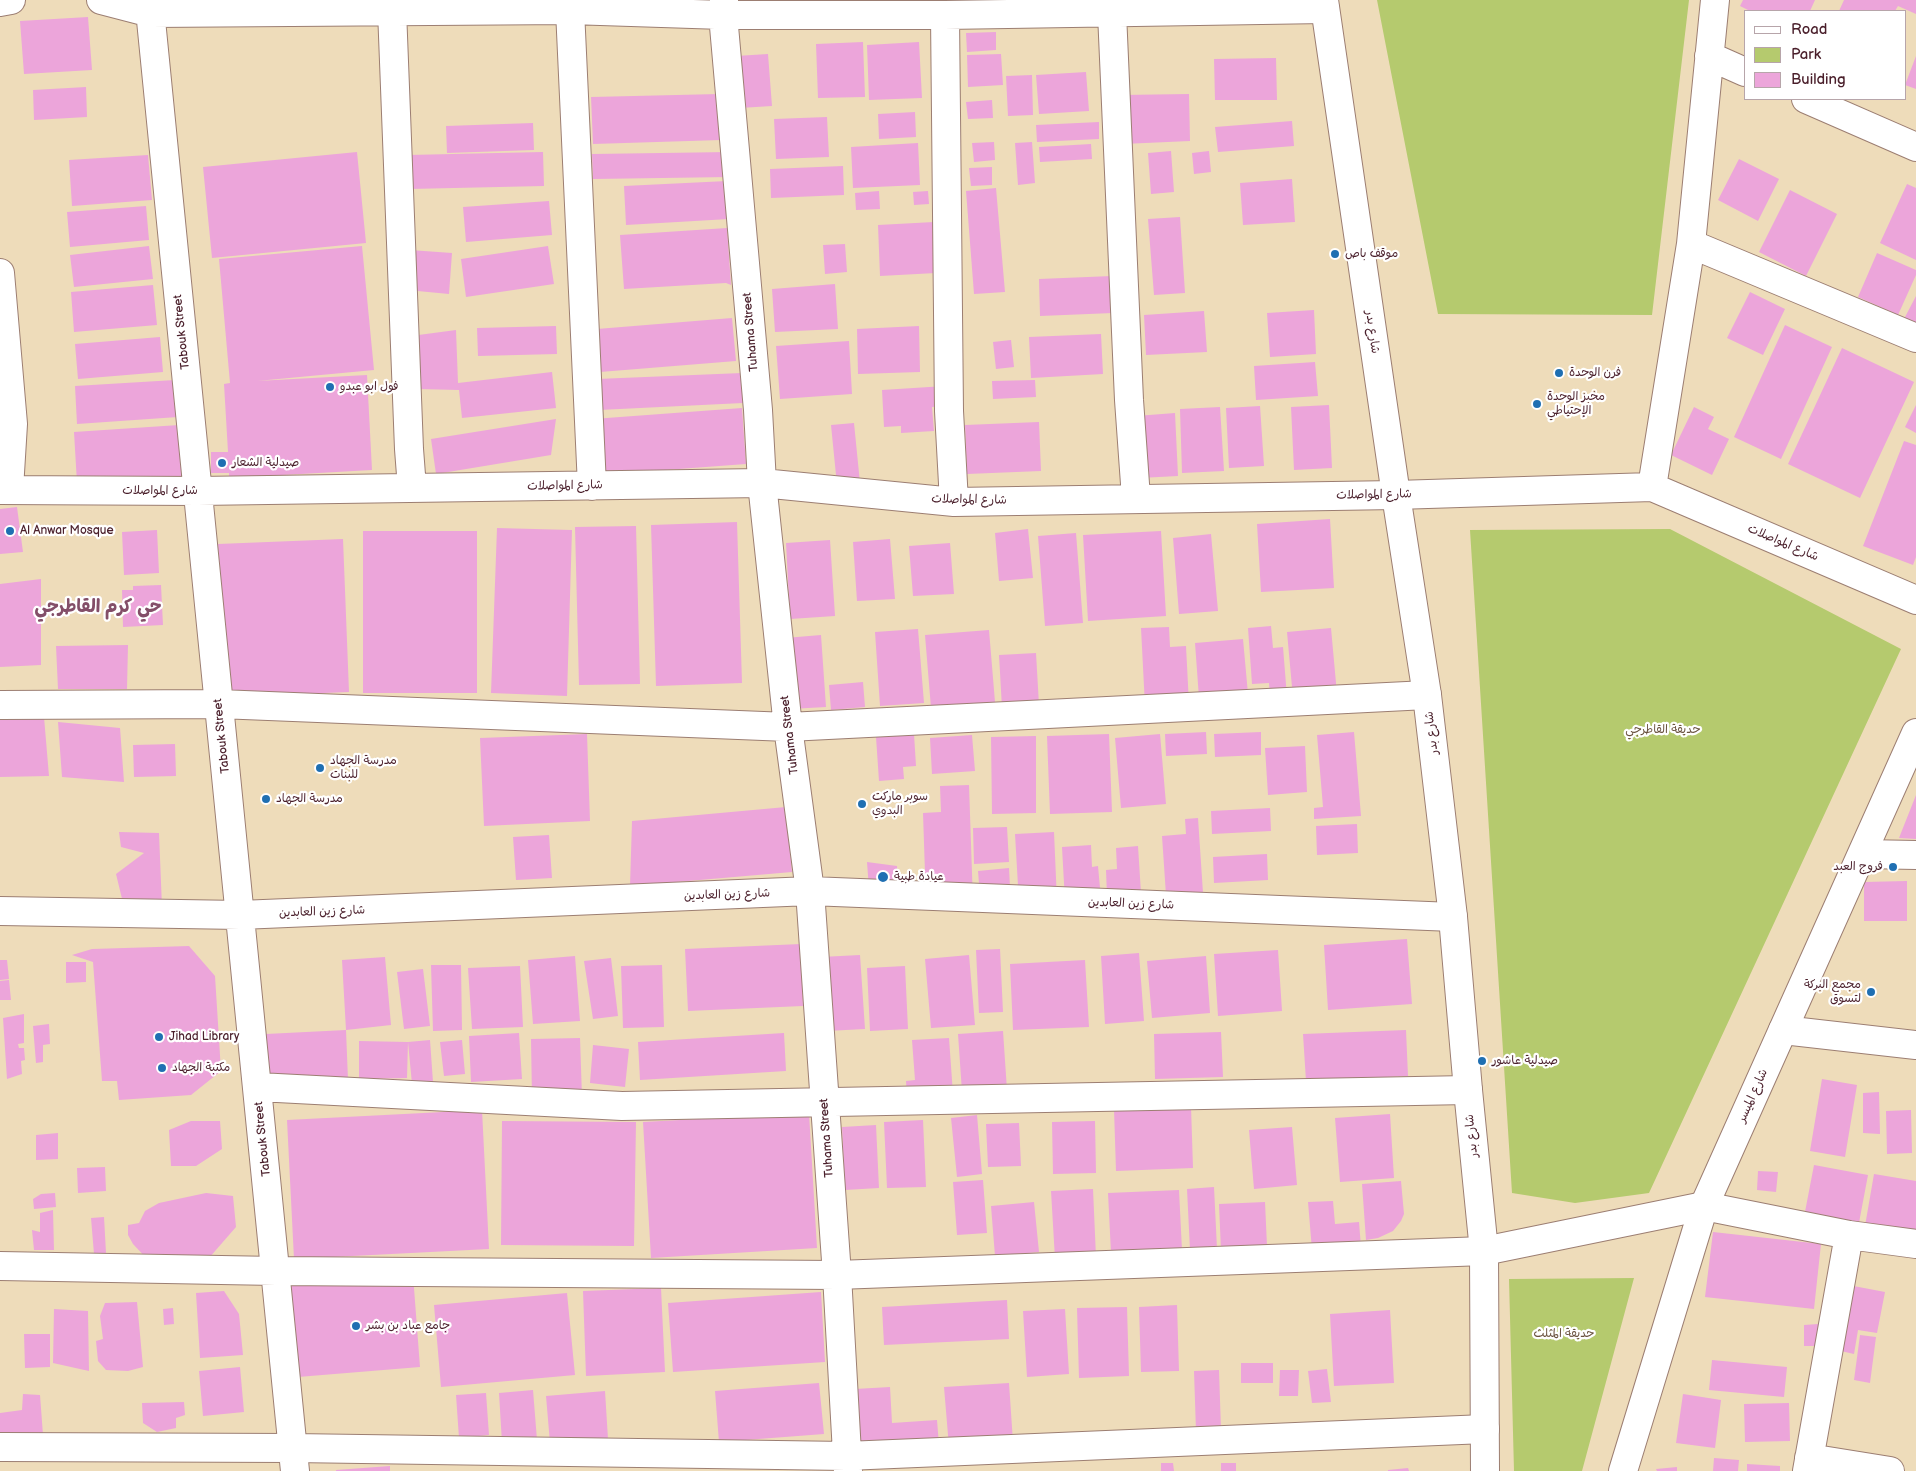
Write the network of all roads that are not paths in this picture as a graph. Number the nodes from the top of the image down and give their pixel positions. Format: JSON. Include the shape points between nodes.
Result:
{"nodes":[{"id":1,"x":11,"y":0,"type":"edge"},
{"id":2,"x":101,"y":0,"type":"edge"},
{"id":3,"x":1715,"y":0,"type":"edge"},
{"id":4,"x":0,"y":2,"type":"edge"},
{"id":5,"x":1324,"y":5,"type":"edge"},
{"id":6,"x":150,"y":6,"type":"edge"},
{"id":7,"x":723,"y":8,"type":"edge"},
{"id":8,"x":392,"y":10,"type":"junction"},
{"id":9,"x":570,"y":10,"type":"junction"},
{"id":10,"x":1112,"y":13,"type":"junction"},
{"id":11,"x":945,"y":15,"type":"junction"},
{"id":12,"x":1709,"y":56,"type":"junction"},
{"id":13,"x":1744,"y":72,"type":"edge"},
{"id":14,"x":1808,"y":100,"type":"edge"},
{"id":15,"x":1916,"y":147,"type":"edge"},
{"id":16,"x":1691,"y":244,"type":"junction"},
{"id":17,"x":0,"y":273,"type":"edge"},
{"id":18,"x":1916,"y":338,"type":"edge"},
{"id":19,"x":762,"y":484,"type":"junction"},
{"id":20,"x":592,"y":486,"type":"junction"},
{"id":21,"x":1652,"y":487,"type":"junction"},
{"id":22,"x":412,"y":488,"type":"junction"},
{"id":23,"x":5,"y":490,"type":"edge"},
{"id":24,"x":198,"y":491,"type":"junction"},
{"id":25,"x":1396,"y":495,"type":"junction"},
{"id":26,"x":1136,"y":498,"type":"junction"},
{"id":27,"x":954,"y":502,"type":"junction"},
{"id":28,"x":1916,"y":600,"type":"edge"},
{"id":29,"x":1427,"y":695,"type":"junction"},
{"id":30,"x":219,"y":704,"type":"junction"},
{"id":31,"x":0,"y":705,"type":"edge"},
{"id":32,"x":788,"y":727,"type":"junction"},
{"id":33,"x":1916,"y":734,"type":"edge"},
{"id":34,"x":1863,"y":854,"type":"junction"},
{"id":35,"x":1916,"y":855,"type":"edge"},
{"id":36,"x":810,"y":891,"type":"junction"},
{"id":37,"x":0,"y":911,"type":"edge"},
{"id":38,"x":240,"y":915,"type":"junction"},
{"id":39,"x":1453,"y":917,"type":"junction"},
{"id":40,"x":1783,"y":1030,"type":"junction"},
{"id":41,"x":1916,"y":1045,"type":"edge"},
{"id":42,"x":258,"y":1088,"type":"junction"},
{"id":43,"x":1468,"y":1090,"type":"junction"},
{"id":44,"x":825,"y":1103,"type":"junction"},
{"id":45,"x":1704,"y":1206,"type":"junction"},
{"id":46,"x":1850,"y":1235,"type":"junction"},
{"id":47,"x":1916,"y":1244,"type":"edge"},
{"id":48,"x":1484,"y":1251,"type":"junction"},
{"id":49,"x":0,"y":1266,"type":"edge"},
{"id":50,"x":276,"y":1271,"type":"junction"},
{"id":51,"x":837,"y":1275,"type":"junction"},
{"id":52,"x":1484,"y":1429,"type":"junction"},
{"id":53,"x":0,"y":1447,"type":"edge"},
{"id":54,"x":294,"y":1459,"type":"edge"},
{"id":55,"x":847,"y":1464,"type":"edge"},
{"id":56,"x":1808,"y":1465,"type":"edge"},
{"id":57,"x":1485,"y":1471,"type":"edge"},
{"id":58,"x":1623,"y":1471,"type":"edge"},
{"id":59,"x":1890,"y":1471,"type":"edge"}],
"edges":[{"from":1,"to":4,"type":"street"},
{"from":2,"to":6,"type":"street"},
{"from":3,"to":12,"type":"street"},
{"from":5,"to":10,"type":"street"},
{"from":5,"to":25,"type":"street","name":"شارع بدر"},
{"from":6,"to":8,"type":"street"},
{"from":6,"to":24,"type":"street","name":"Tabouk Street"},
{"from":7,"to":9,"type":"street"},
{"from":7,"to":11,"type":"street"},
{"from":7,"to":19,"type":"street","name":"Tuhama Street"},
{"from":8,"to":9,"type":"street"},
{"from":8,"to":22,"type":"street"},
{"from":9,"to":20,"type":"street"},
{"from":10,"to":11,"type":"street"},
{"from":10,"to":26,"type":"street","via":[[1128,390]]},
{"from":11,"to":27,"type":"street","via":[[949,412]]},
{"from":12,"to":13,"type":"street"},
{"from":12,"to":16,"type":"street"},
{"from":14,"to":15,"type":"street"},
{"from":16,"to":18,"type":"street"},
{"from":16,"to":21,"type":"street"},
{"from":17,"to":23,"type":"street","via":[[13,424]]},
{"from":19,"to":20,"type":"street","name":"شارع المواصلات"},
{"from":19,"to":27,"type":"street","name":"شارع المواصلات"},
{"from":19,"to":32,"type":"street","name":"Tuhama Street"},
{"from":20,"to":22,"type":"street","name":"شارع المواصلات"},
{"from":21,"to":25,"type":"street","name":"شارع المواصلات"},
{"from":21,"to":28,"type":"street","name":"شارع المواصلات"},
{"from":22,"to":24,"type":"street","name":"شارع المواصلات"},
{"from":23,"to":24,"type":"street","name":"شارع المواصلات"},
{"from":24,"to":30,"type":"street","name":"Tabouk Street"},
{"from":25,"to":26,"type":"street","name":"شارع المواصلات"},
{"from":25,"to":29,"type":"street","name":"شارع بدر"},
{"from":26,"to":27,"type":"street","name":"شارع المواصلات"},
{"from":29,"to":32,"type":"street"},
{"from":29,"to":39,"type":"street","name":"شارع بدر"},
{"from":30,"to":31,"type":"street"},
{"from":30,"to":32,"type":"street"},
{"from":30,"to":38,"type":"street","name":"Tabouk Street"},
{"from":32,"to":36,"type":"street","name":"Tuhama Street"},
{"from":33,"to":34,"type":"street","name":"شارع الميسر"},
{"from":34,"to":35,"type":"street"},
{"from":34,"to":40,"type":"street","name":"شارع الميسر"},
{"from":36,"to":38,"type":"street","name":"شارع زين العابدين"},
{"from":36,"to":39,"type":"street","name":"شارع زين العابدين"},
{"from":36,"to":44,"type":"street","name":"Tuhama Street"},
{"from":37,"to":38,"type":"street","name":"شارع زين العابدين"},
{"from":38,"to":42,"type":"street","name":"Tabouk Street"},
{"from":39,"to":43,"type":"street","name":"شارع بدر"},
{"from":40,"to":41,"type":"street"},
{"from":40,"to":45,"type":"street","name":"شارع الميسر"},
{"from":42,"to":44,"type":"street","via":[[622,1106]]},
{"from":42,"to":50,"type":"street","name":"Tabouk Street"},
{"from":43,"to":44,"type":"street"},
{"from":43,"to":48,"type":"street","name":"شارع بدر"},
{"from":44,"to":51,"type":"street","name":"Tuhama Street"},
{"from":45,"to":46,"type":"street"},
{"from":45,"to":48,"type":"street"},
{"from":45,"to":58,"type":"street","name":"شارع الميسر"},
{"from":46,"to":47,"type":"street"},
{"from":46,"to":56,"type":"street"},
{"from":48,"to":51,"type":"street"},
{"from":48,"to":52,"type":"street","name":"شارع بدر"},
{"from":49,"to":50,"type":"street"},
{"from":50,"to":51,"type":"street"},
{"from":50,"to":54,"type":"street","name":"Tabouk Street"},
{"from":51,"to":55,"type":"street","name":"Tuhama Street"},
{"from":52,"to":55,"type":"street"},
{"from":52,"to":57,"type":"street","name":"شارع بدر"},
{"from":53,"to":54,"type":"street"},
{"from":54,"to":55,"type":"street"},
{"from":56,"to":59,"type":"street"}]}
